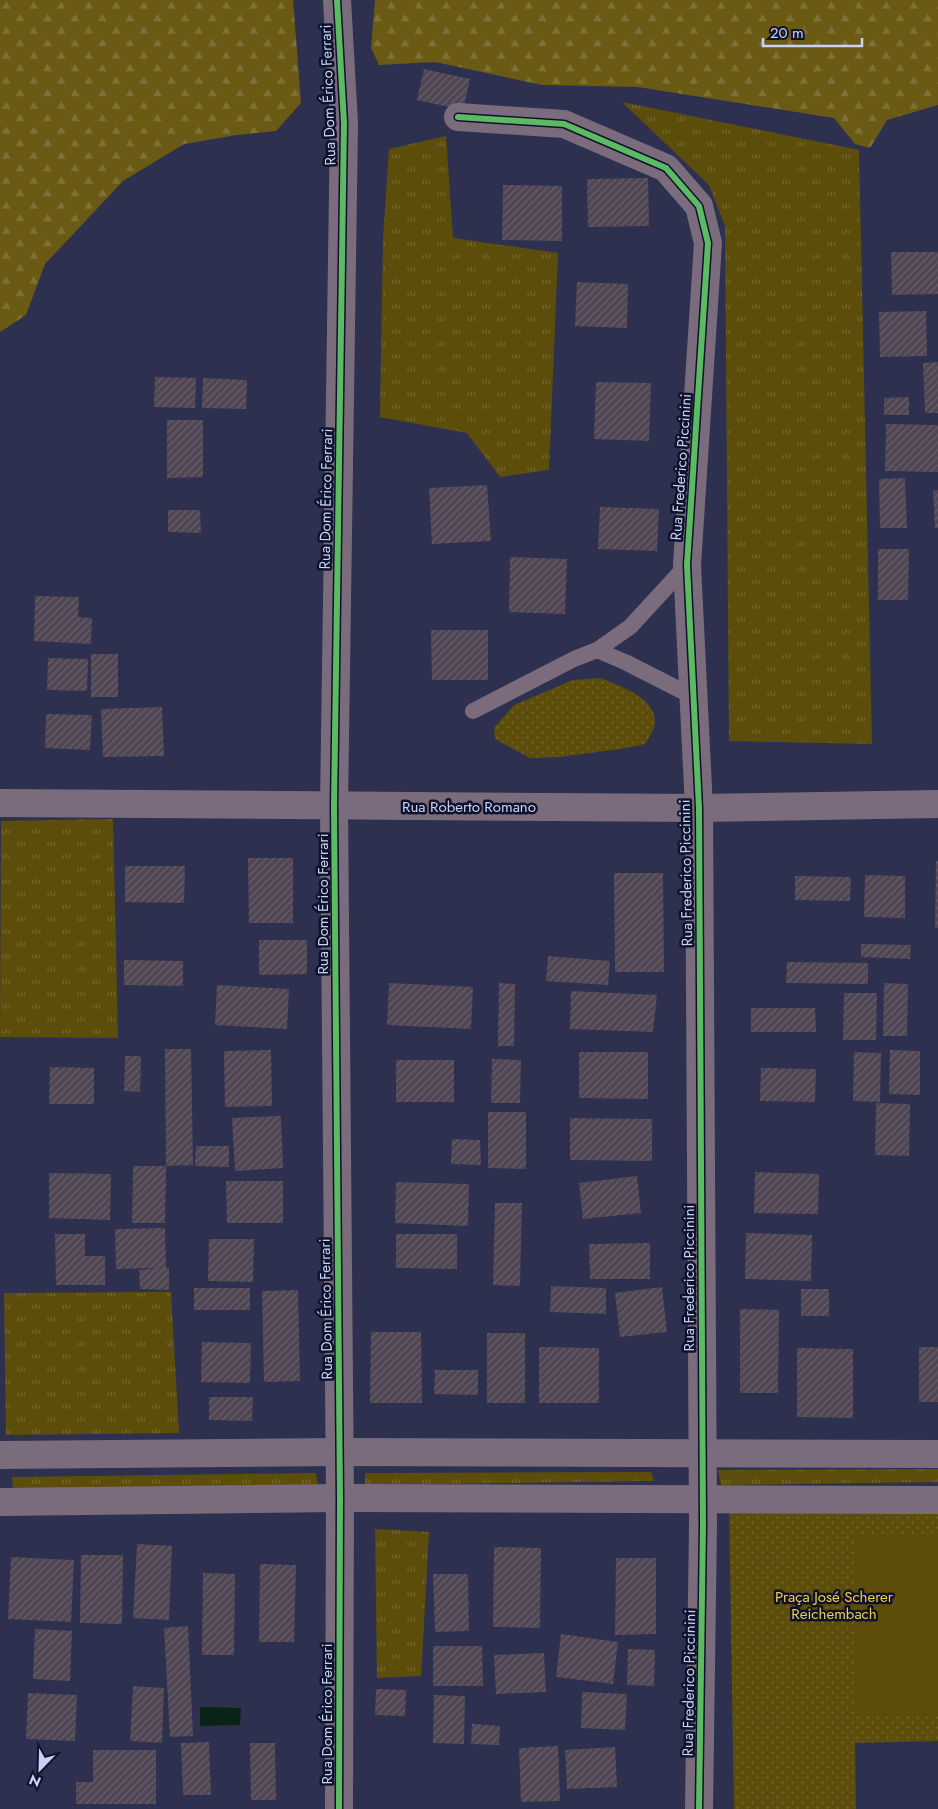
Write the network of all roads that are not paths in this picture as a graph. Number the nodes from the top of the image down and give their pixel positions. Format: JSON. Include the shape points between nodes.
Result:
{"nodes":[{"id":1,"x":337,"y":0,"type":"edge"},
{"id":2,"x":458,"y":117,"type":"dead end"},
{"id":3,"x":686,"y":565,"type":"junction"},
{"id":4,"x":597,"y":650,"type":"junction"},
{"id":5,"x":694,"y":697,"type":"junction"},
{"id":6,"x":473,"y":711,"type":"dead end"},
{"id":7,"x":0,"y":803,"type":"edge"},
{"id":8,"x":938,"y":804,"type":"edge"},
{"id":9,"x":334,"y":806,"type":"junction"},
{"id":10,"x":699,"y":808,"type":"junction"},
{"id":11,"x":340,"y":1452,"type":"junction"},
{"id":12,"x":703,"y":1453,"type":"junction"},
{"id":13,"x":938,"y":1454,"type":"edge"},
{"id":14,"x":0,"y":1455,"type":"edge"},
{"id":15,"x":340,"y":1498,"type":"junction"},
{"id":16,"x":704,"y":1499,"type":"junction"},
{"id":17,"x":938,"y":1500,"type":"edge"},
{"id":18,"x":0,"y":1502,"type":"edge"},
{"id":19,"x":339,"y":1809,"type":"edge"},
{"id":20,"x":699,"y":1809,"type":"edge"}],
"edges":[{"from":1,"to":9,"type":"street","name":"Rua Dom Érico Ferrari","via":[[344,123]]},
{"from":2,"to":3,"type":"street","name":"Rua Frederico Piccinini","via":[[564,124],[666,168],[699,206],[708,243]]},
{"from":3,"to":4,"type":"lane","via":[[630,627]]},
{"from":3,"to":5,"type":"street","name":"Rua Frederico Piccinini"},
{"from":4,"to":5,"type":"lane"},
{"from":4,"to":6,"type":"lane"},
{"from":5,"to":10,"type":"street","name":"Rua Frederico Piccinini"},
{"from":7,"to":9,"type":"street","name":"Rua Roberto Romano"},
{"from":8,"to":10,"type":"street","name":"Rua Roberto Romano"},
{"from":9,"to":10,"type":"street","name":"Rua Roberto Romano"},
{"from":9,"to":11,"type":"street","name":"Rua Dom Érico Ferrari"},
{"from":10,"to":12,"type":"street","name":"Rua Frederico Piccinini"},
{"from":11,"to":12,"type":"street"},
{"from":11,"to":14,"type":"street"},
{"from":11,"to":15,"type":"street","name":"Rua Dom Érico Ferrari"},
{"from":12,"to":13,"type":"street"},
{"from":12,"to":16,"type":"street","name":"Rua Frederico Piccinini"},
{"from":15,"to":16,"type":"street"},
{"from":15,"to":18,"type":"street"},
{"from":15,"to":19,"type":"street","name":"Rua Dom Érico Ferrari"},
{"from":16,"to":17,"type":"street"},
{"from":16,"to":20,"type":"street","name":"Rua Frederico Piccinini"}]}
